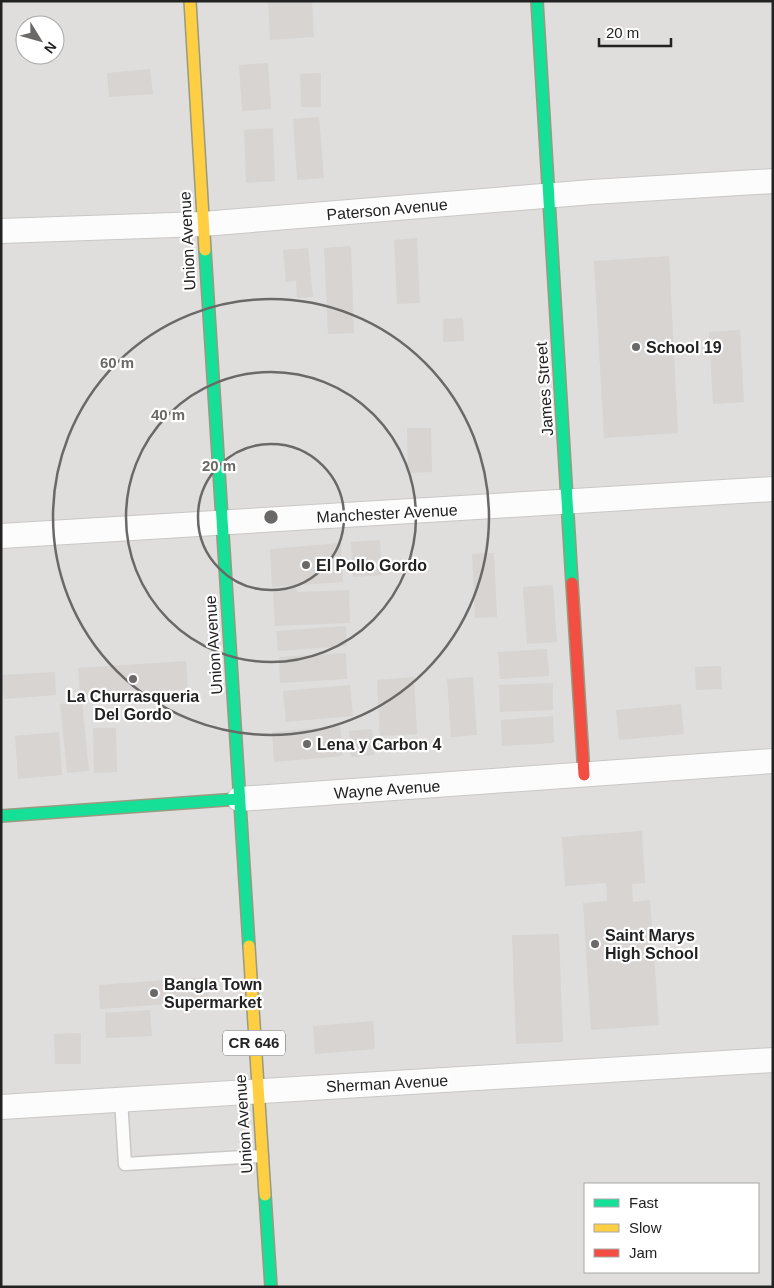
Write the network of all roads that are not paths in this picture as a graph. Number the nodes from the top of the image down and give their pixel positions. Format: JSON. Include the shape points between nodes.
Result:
{"nodes":[{"id":1,"x":190,"y":1,"type":"edge"},
{"id":2,"x":537,"y":1,"type":"edge"},
{"id":3,"x":773,"y":181,"type":"edge"},
{"id":4,"x":549,"y":195,"type":"junction"},
{"id":5,"x":202,"y":224,"type":"junction"},
{"id":6,"x":1,"y":231,"type":"edge"},
{"id":7,"x":773,"y":489,"type":"edge"},
{"id":8,"x":567,"y":502,"type":"junction"},
{"id":9,"x":221,"y":522,"type":"junction"},
{"id":10,"x":1,"y":536,"type":"edge"},
{"id":11,"x":773,"y":760,"type":"edge"},
{"id":12,"x":584,"y":775,"type":"junction"},
{"id":13,"x":239,"y":799,"type":"junction"},
{"id":14,"x":1,"y":816,"type":"edge"},
{"id":15,"x":773,"y":1060,"type":"edge"},
{"id":16,"x":257,"y":1091,"type":"junction"},
{"id":17,"x":122,"y":1099,"type":"junction"},
{"id":18,"x":1,"y":1107,"type":"edge"},
{"id":19,"x":262,"y":1156,"type":"junction"},
{"id":20,"x":271,"y":1287,"type":"edge"}],
"edges":[{"from":1,"to":5,"type":"main road","name":"Union Avenue","number":"CR 646"},
{"from":2,"to":4,"type":"main road","name":"James Street"},
{"from":3,"to":4,"type":"street","name":"Paterson Avenue"},
{"from":4,"to":5,"type":"street","name":"Paterson Avenue"},
{"from":4,"to":8,"type":"main road","name":"James Street"},
{"from":5,"to":6,"type":"street","name":"Paterson Avenue"},
{"from":5,"to":9,"type":"main road","name":"Union Avenue","number":"CR 646"},
{"from":7,"to":8,"type":"street","name":"Manchester Avenue"},
{"from":8,"to":9,"type":"street","name":"Manchester Avenue"},
{"from":8,"to":12,"type":"main road","name":"James Street"},
{"from":9,"to":10,"type":"street","name":"Manchester Avenue"},
{"from":9,"to":13,"type":"main road","name":"Union Avenue","number":"CR 646"},
{"from":11,"to":12,"type":"street","name":"Wayne Avenue"},
{"from":12,"to":13,"type":"street","name":"Wayne Avenue"},
{"from":13,"to":14,"type":"main road","name":"Wayne Avenue"},
{"from":13,"to":16,"type":"main road","name":"Union Avenue","number":"CR 646"},
{"from":15,"to":16,"type":"street","name":"Sherman Avenue"},
{"from":16,"to":17,"type":"street","name":"Sherman Avenue"},
{"from":16,"to":19,"type":"main road","name":"Union Avenue","number":"CR 646"},
{"from":17,"to":18,"type":"street","name":"Sherman Avenue"},
{"from":17,"to":19,"type":"lane","via":[[125,1164]]},
{"from":19,"to":20,"type":"main road","name":"Union Avenue","number":"CR 646"}]}
